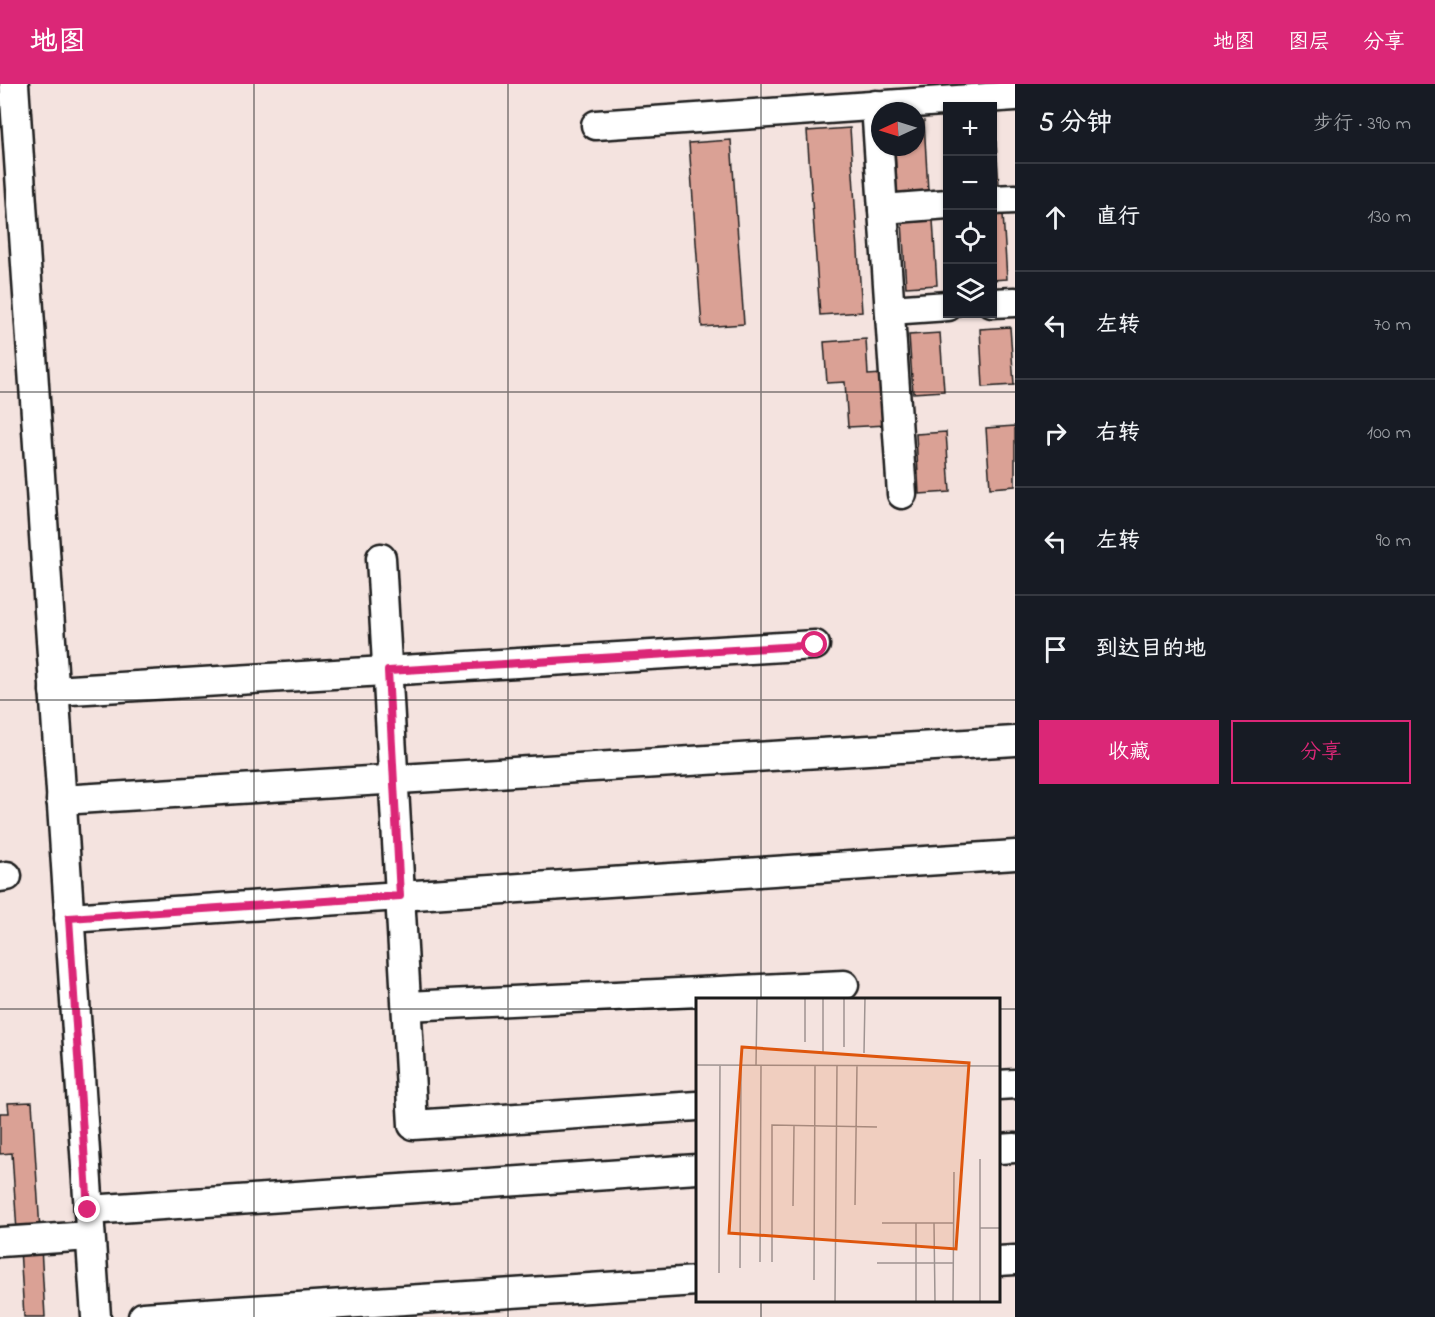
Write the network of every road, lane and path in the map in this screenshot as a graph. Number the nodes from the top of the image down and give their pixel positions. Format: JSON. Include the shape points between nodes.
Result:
{"nodes":[{"id":1,"x":14,"y":84,"type":"edge"},
{"id":2,"x":1015,"y":96,"type":"edge"},
{"id":3,"x":922,"y":102,"type":"edge"},
{"id":4,"x":871,"y":105,"type":"edge"},
{"id":5,"x":596,"y":124,"type":"dead end"},
{"id":6,"x":879,"y":156,"type":"edge"},
{"id":7,"x":1015,"y":199,"type":"edge"},
{"id":8,"x":997,"y":201,"type":"edge"},
{"id":9,"x":943,"y":204,"type":"edge"},
{"id":10,"x":883,"y":209,"type":"junction"},
{"id":11,"x":1015,"y":302,"type":"edge"},
{"id":12,"x":997,"y":303,"type":"edge"},
{"id":13,"x":943,"y":306,"type":"edge"},
{"id":14,"x":890,"y":310,"type":"junction"},
{"id":15,"x":902,"y":494,"type":"dead end"},
{"id":16,"x":381,"y":558,"type":"dead end"},
{"id":17,"x":815,"y":645,"type":"dead end"},
{"id":18,"x":388,"y":671,"type":"junction"},
{"id":19,"x":54,"y":692,"type":"junction"},
{"id":20,"x":1015,"y":741,"type":"edge"},
{"id":21,"x":394,"y":779,"type":"junction"},
{"id":22,"x":61,"y":800,"type":"junction"},
{"id":23,"x":1015,"y":855,"type":"edge"},
{"id":24,"x":400,"y":896,"type":"junction"},
{"id":25,"x":69,"y":918,"type":"junction"},
{"id":26,"x":844,"y":985,"type":"dead end"},
{"id":27,"x":407,"y":1006,"type":"junction"},
{"id":28,"x":1015,"y":1084,"type":"edge"},
{"id":29,"x":1000,"y":1085,"type":"edge"},
{"id":30,"x":696,"y":1106,"type":"edge"},
{"id":31,"x":1015,"y":1148,"type":"edge"},
{"id":32,"x":1000,"y":1149,"type":"edge"},
{"id":33,"x":696,"y":1169,"type":"edge"},
{"id":34,"x":89,"y":1223,"type":"junction"},
{"id":35,"x":0,"y":1242,"type":"edge"},
{"id":36,"x":1015,"y":1260,"type":"edge"},
{"id":37,"x":1000,"y":1261,"type":"edge"},
{"id":38,"x":696,"y":1281,"type":"edge"},
{"id":39,"x":96,"y":1317,"type":"edge"},
{"id":40,"x":142,"y":1317,"type":"edge"}],
"edges":[{"from":1,"to":19,"type":"street"},
{"from":2,"to":3,"type":"street"},
{"from":4,"to":5,"type":"street"},
{"from":6,"to":10,"type":"street"},
{"from":7,"to":8,"type":"street"},
{"from":9,"to":10,"type":"street"},
{"from":10,"to":14,"type":"street"},
{"from":11,"to":12,"type":"street"},
{"from":13,"to":14,"type":"street"},
{"from":14,"to":15,"type":"street"},
{"from":16,"to":18,"type":"street"},
{"from":17,"to":18,"type":"street"},
{"from":18,"to":19,"type":"street"},
{"from":18,"to":21,"type":"street"},
{"from":19,"to":22,"type":"street"},
{"from":20,"to":21,"type":"street"},
{"from":21,"to":22,"type":"street"},
{"from":21,"to":24,"type":"street"},
{"from":22,"to":25,"type":"street"},
{"from":23,"to":24,"type":"street"},
{"from":24,"to":25,"type":"street"},
{"from":24,"to":27,"type":"street"},
{"from":25,"to":34,"type":"street"},
{"from":26,"to":27,"type":"street"},
{"from":27,"to":30,"type":"street","via":[[413,1125]]},
{"from":28,"to":29,"type":"street"},
{"from":31,"to":32,"type":"street"},
{"from":33,"to":34,"type":"street"},
{"from":34,"to":35,"type":"street"},
{"from":34,"to":39,"type":"street"},
{"from":36,"to":37,"type":"street"},
{"from":38,"to":40,"type":"street"}]}
